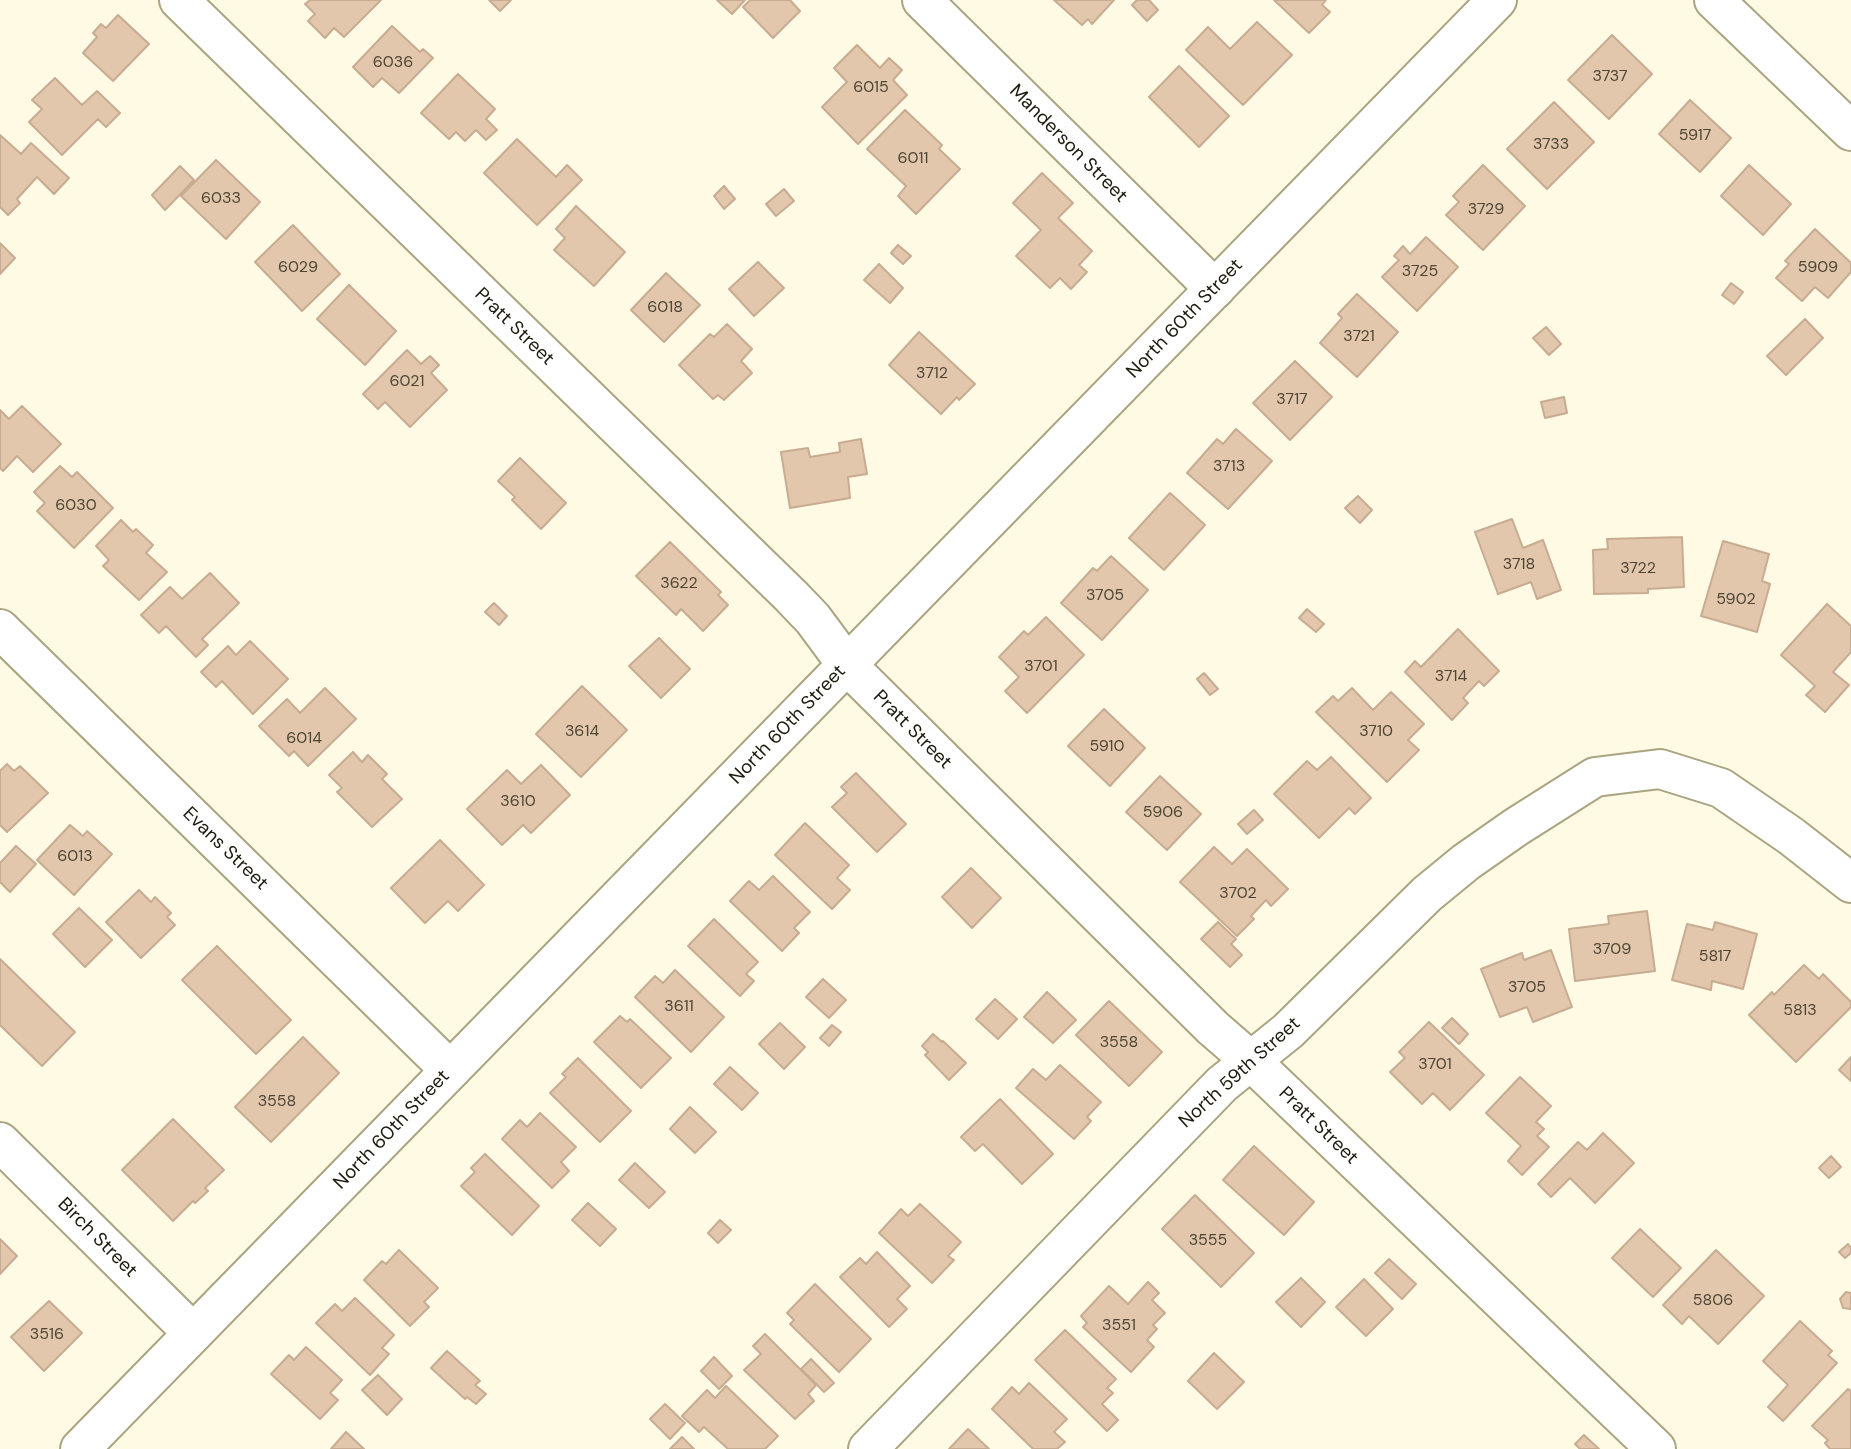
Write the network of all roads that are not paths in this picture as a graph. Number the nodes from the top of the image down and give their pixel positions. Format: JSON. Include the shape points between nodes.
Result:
{"nodes":[{"id":1,"x":179,"y":0,"type":"edge"},
{"id":2,"x":922,"y":0,"type":"edge"},
{"id":3,"x":1497,"y":0,"type":"edge"},
{"id":4,"x":1714,"y":0,"type":"edge"},
{"id":5,"x":1851,"y":131,"type":"edge"},
{"id":6,"x":1215,"y":289,"type":"junction"},
{"id":7,"x":0,"y":629,"type":"edge"},
{"id":8,"x":847,"y":665,"type":"junction"},
{"id":9,"x":1851,"y":883,"type":"edge"},
{"id":10,"x":1251,"y":1061,"type":"junction"},
{"id":11,"x":450,"y":1070,"type":"junction"},
{"id":12,"x":0,"y":1142,"type":"edge"},
{"id":13,"x":194,"y":1333,"type":"junction"},
{"id":14,"x":80,"y":1449,"type":"edge"},
{"id":15,"x":868,"y":1449,"type":"edge"},
{"id":16,"x":1656,"y":1449,"type":"edge"}],
"edges":[{"from":1,"to":8,"type":"street","name":"Pratt Street","via":[[791,596]]},
{"from":2,"to":6,"type":"street","name":"Manderson Street"},
{"from":3,"to":6,"type":"street","name":"North 60th Street"},
{"from":4,"to":5,"type":"street"},
{"from":6,"to":8,"type":"street","name":"North 60th Street"},
{"from":7,"to":11,"type":"street","name":"Evans Street"},
{"from":8,"to":10,"type":"street","name":"Pratt Street"},
{"from":8,"to":11,"type":"street","name":"North 60th Street"},
{"from":9,"to":10,"type":"street","name":"North 59th Street","via":[[1721,788],[1660,769],[1595,777],[1465,862]]},
{"from":10,"to":15,"type":"street","name":"North 59th Street","via":[[1222,1084]]},
{"from":10,"to":16,"type":"street","name":"Pratt Street"},
{"from":11,"to":13,"type":"street","name":"North 60th Street"},
{"from":12,"to":13,"type":"street","name":"Birch Street"},
{"from":13,"to":14,"type":"street","name":"North 60th Street"}]}
